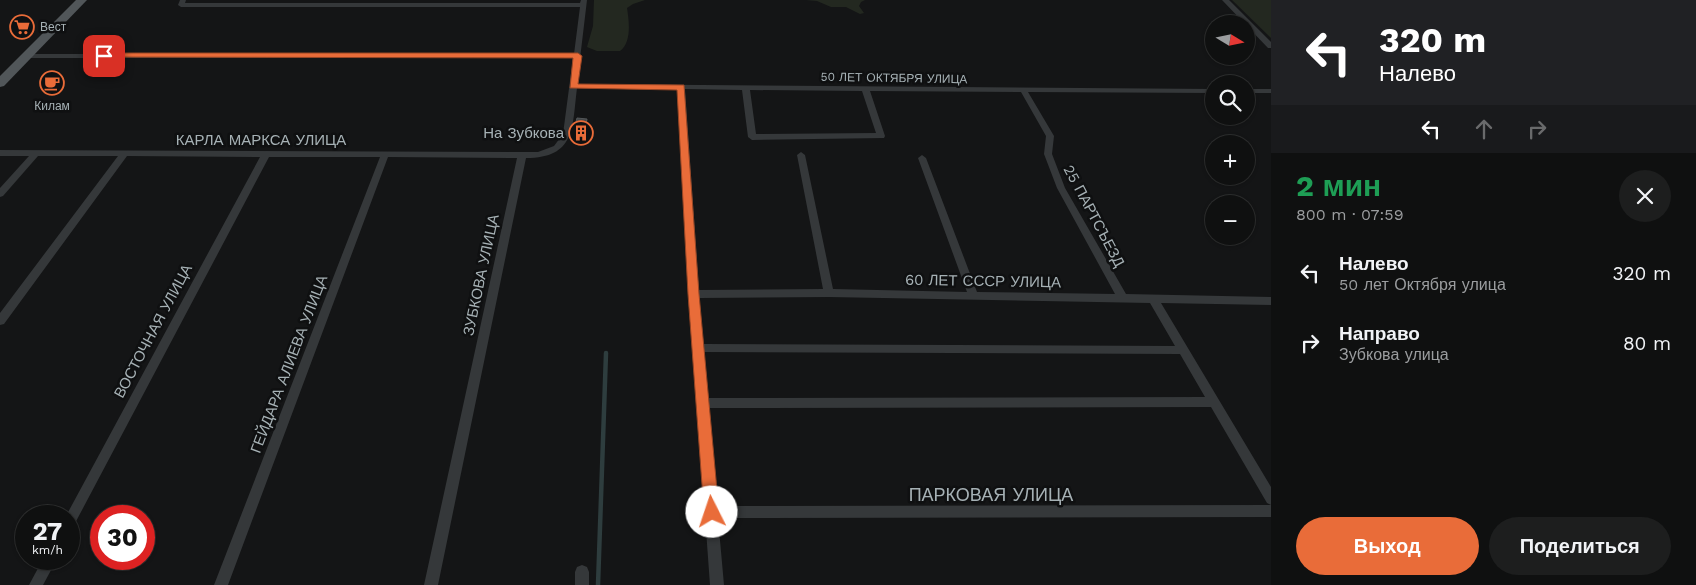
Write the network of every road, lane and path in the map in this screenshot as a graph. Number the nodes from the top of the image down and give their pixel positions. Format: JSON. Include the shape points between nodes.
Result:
{"nodes":[{"id":1,"x":82,"y":0,"type":"edge"},
{"id":2,"x":183,"y":0,"type":"edge"},
{"id":3,"x":1225,"y":0,"type":"edge"},
{"id":4,"x":584,"y":3,"type":"edge"},
{"id":5,"x":1271,"y":46,"type":"edge"},
{"id":6,"x":27,"y":56,"type":"junction"},
{"id":7,"x":578,"y":56,"type":"junction"},
{"id":8,"x":0,"y":83,"type":"edge"},
{"id":9,"x":573,"y":86,"type":"junction"},
{"id":10,"x":681,"y":87,"type":"junction"},
{"id":11,"x":746,"y":88,"type":"junction"},
{"id":12,"x":864,"y":88,"type":"junction"},
{"id":13,"x":1024,"y":90,"type":"junction"},
{"id":14,"x":1205,"y":91,"type":"edge"},
{"id":15,"x":1255,"y":91,"type":"edge"},
{"id":16,"x":1271,"y":91,"type":"edge"},
{"id":17,"x":0,"y":153,"type":"edge"},
{"id":18,"x":36,"y":153,"type":"junction"},
{"id":19,"x":124,"y":154,"type":"junction"},
{"id":20,"x":266,"y":154,"type":"junction"},
{"id":21,"x":385,"y":154,"type":"junction"},
{"id":22,"x":522,"y":155,"type":"junction"},
{"id":23,"x":801,"y":155,"type":"dead end"},
{"id":24,"x":922,"y":158,"type":"dead end"},
{"id":25,"x":0,"y":194,"type":"edge"},
{"id":26,"x":829,"y":293,"type":"junction"},
{"id":27,"x":694,"y":294,"type":"junction"},
{"id":28,"x":973,"y":295,"type":"junction"},
{"id":29,"x":1123,"y":299,"type":"junction"},
{"id":30,"x":1153,"y":299,"type":"junction"},
{"id":31,"x":1271,"y":301,"type":"edge"},
{"id":32,"x":0,"y":321,"type":"edge"},
{"id":33,"x":699,"y":348,"type":"junction"},
{"id":34,"x":1183,"y":350,"type":"junction"},
{"id":35,"x":1213,"y":402,"type":"junction"},
{"id":36,"x":703,"y":403,"type":"junction"},
{"id":37,"x":1271,"y":499,"type":"edge"},
{"id":38,"x":79,"y":505,"type":"edge"},
{"id":39,"x":1271,"y":510,"type":"edge"},
{"id":40,"x":712,"y":512,"type":"junction"},
{"id":41,"x":44,"y":570,"type":"edge"},
{"id":42,"x":36,"y":585,"type":"edge"},
{"id":43,"x":221,"y":585,"type":"edge"},
{"id":44,"x":431,"y":585,"type":"edge"},
{"id":45,"x":717,"y":585,"type":"edge"}],
"edges":[{"from":1,"to":6,"type":"main road"},
{"from":2,"to":4,"type":"street","via":[[181,5]]},
{"from":3,"to":5,"type":"street"},
{"from":4,"to":7,"type":"street"},
{"from":6,"to":7,"type":"street"},
{"from":6,"to":8,"type":"main road"},
{"from":7,"to":9,"type":"street"},
{"from":9,"to":10,"type":"street","name":"50 ЛЕТ ОКТЯБРЯ УЛИЦА"},
{"from":9,"to":22,"type":"street","via":[[567,134],[557,148],[539,155]]},
{"from":10,"to":11,"type":"street","name":"50 ЛЕТ ОКТЯБРЯ УЛИЦА"},
{"from":10,"to":27,"type":"street"},
{"from":11,"to":12,"type":"street","name":"50 ЛЕТ ОКТЯБРЯ УЛИЦА"},
{"from":11,"to":12,"type":"street","via":[[752,138],[881,136]]},
{"from":12,"to":13,"type":"street","name":"50 ЛЕТ ОКТЯБРЯ УЛИЦА"},
{"from":13,"to":14,"type":"street","name":"50 ЛЕТ ОКТЯБРЯ УЛИЦА"},
{"from":13,"to":29,"type":"street","name":"25 ПАРТСЪЕЗД","via":[[1050,136],[1048,154],[1061,188]]},
{"from":15,"to":16,"type":"street"},
{"from":17,"to":18,"type":"street","name":"КАРЛА МАРКСА УЛИЦА"},
{"from":18,"to":19,"type":"street","name":"КАРЛА МАРКСА УЛИЦА"},
{"from":18,"to":25,"type":"street"},
{"from":19,"to":20,"type":"street","name":"КАРЛА МАРКСА УЛИЦА"},
{"from":19,"to":32,"type":"street"},
{"from":20,"to":21,"type":"street","name":"КАРЛА МАРКСА УЛИЦА"},
{"from":20,"to":38,"type":"street","name":"ВОСТОЧНАЯ УЛИЦА"},
{"from":21,"to":22,"type":"street","name":"КАРЛА МАРКСА УЛИЦА"},
{"from":21,"to":43,"type":"street","name":"ГЕЙДАРА АЛИЕВА УЛИЦА"},
{"from":22,"to":44,"type":"street","name":"ЗУБКОВА УЛИЦА"},
{"from":23,"to":26,"type":"street"},
{"from":24,"to":28,"type":"street"},
{"from":26,"to":27,"type":"street","name":"60 ЛЕТ СССР УЛИЦА"},
{"from":26,"to":28,"type":"street","name":"60 ЛЕТ СССР УЛИЦА"},
{"from":27,"to":33,"type":"street"},
{"from":28,"to":29,"type":"street","name":"60 ЛЕТ СССР УЛИЦА"},
{"from":29,"to":30,"type":"street","name":"60 ЛЕТ СССР УЛИЦА"},
{"from":30,"to":31,"type":"street","name":"60 ЛЕТ СССР УЛИЦА"},
{"from":30,"to":34,"type":"street"},
{"from":33,"to":34,"type":"street"},
{"from":33,"to":36,"type":"street"},
{"from":34,"to":35,"type":"street"},
{"from":35,"to":36,"type":"street"},
{"from":35,"to":37,"type":"street"},
{"from":36,"to":40,"type":"street"},
{"from":39,"to":40,"type":"street","name":"ПАРКОВАЯ УЛИЦА"},
{"from":40,"to":45,"type":"street"},
{"from":41,"to":42,"type":"street"}]}
